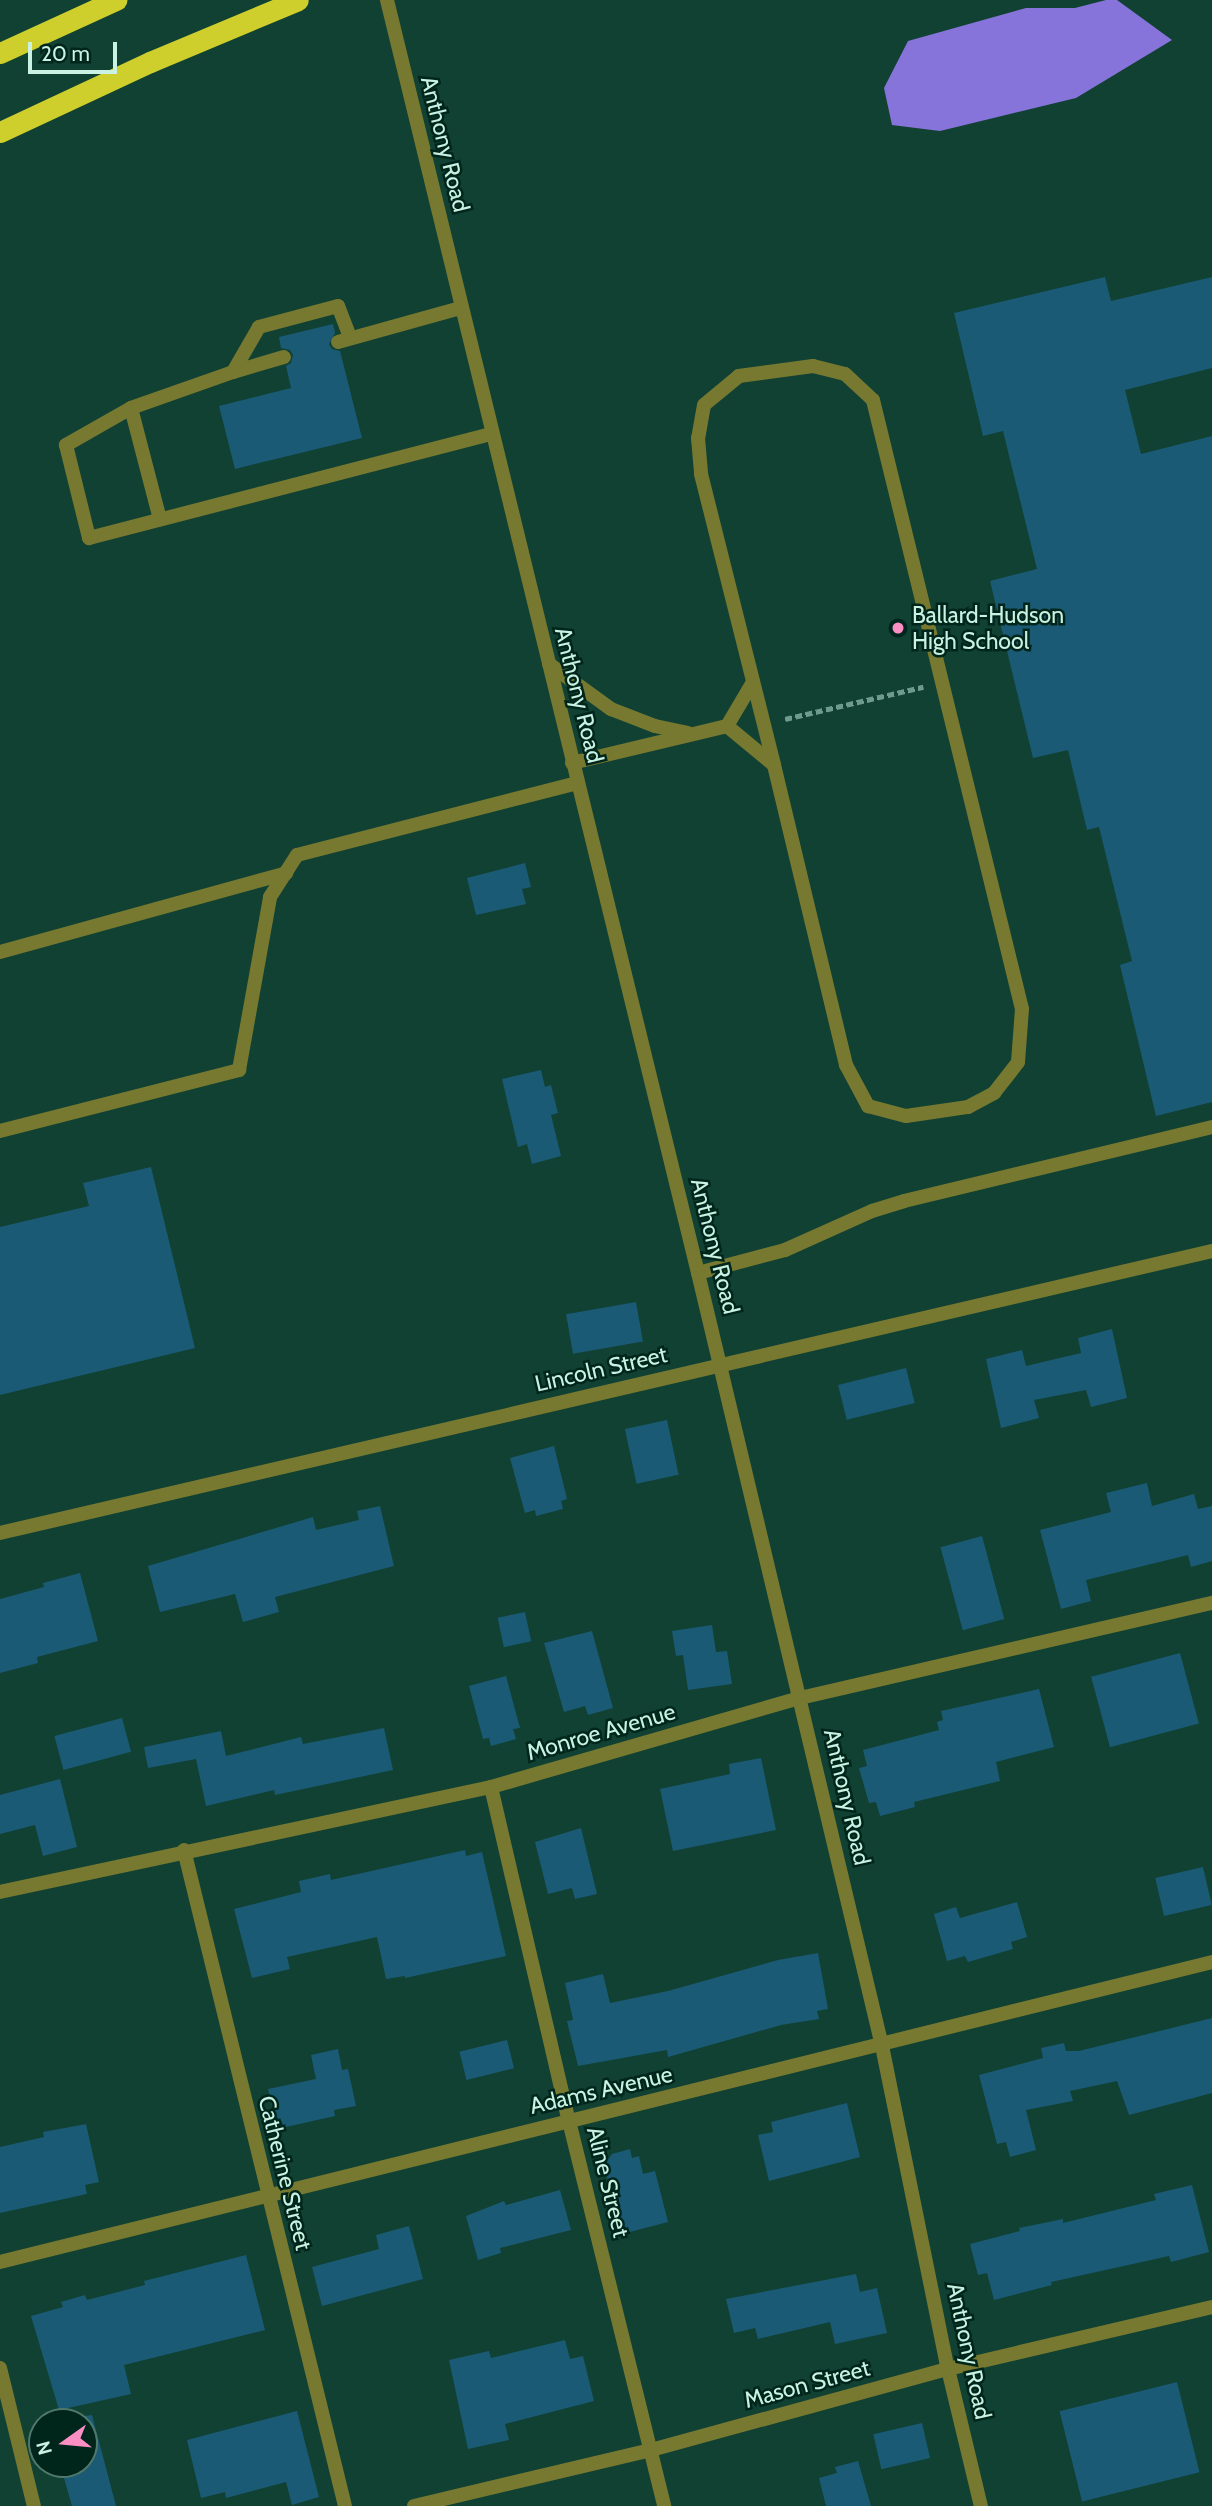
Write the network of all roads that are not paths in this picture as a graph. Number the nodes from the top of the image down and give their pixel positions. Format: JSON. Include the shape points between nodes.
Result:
{"nodes":[{"id":1,"x":116,"y":0,"type":"edge"},
{"id":2,"x":387,"y":0,"type":"edge"},
{"id":3,"x":289,"y":3,"type":"edge"},
{"id":4,"x":0,"y":53,"type":"edge"},
{"id":5,"x":0,"y":132,"type":"edge"},
{"id":6,"x":461,"y":308,"type":"junction"},
{"id":7,"x":284,"y":357,"type":"dead end"},
{"id":8,"x":233,"y":372,"type":"junction"},
{"id":9,"x":131,"y":408,"type":"junction"},
{"id":10,"x":492,"y":434,"type":"junction"},
{"id":11,"x":160,"y":519,"type":"junction"},
{"id":12,"x":549,"y":664,"type":"junction"},
{"id":13,"x":753,"y":682,"type":"junction"},
{"id":14,"x":727,"y":726,"type":"junction"},
{"id":15,"x":692,"y":734,"type":"junction"},
{"id":16,"x":572,"y":762,"type":"junction"},
{"id":17,"x":774,"y":765,"type":"junction"},
{"id":18,"x":578,"y":783,"type":"junction"},
{"id":19,"x":286,"y":873,"type":"junction"},
{"id":20,"x":0,"y":952,"type":"edge"},
{"id":21,"x":1212,"y":1127,"type":"edge"},
{"id":22,"x":0,"y":1131,"type":"edge"},
{"id":23,"x":1212,"y":1251,"type":"edge"},
{"id":24,"x":698,"y":1273,"type":"junction"},
{"id":25,"x":720,"y":1364,"type":"junction"},
{"id":26,"x":0,"y":1533,"type":"edge"},
{"id":27,"x":1212,"y":1603,"type":"edge"},
{"id":28,"x":800,"y":1698,"type":"junction"},
{"id":29,"x":491,"y":1787,"type":"junction"},
{"id":30,"x":184,"y":1850,"type":"junction"},
{"id":31,"x":0,"y":1892,"type":"edge"},
{"id":32,"x":1212,"y":1962,"type":"edge"},
{"id":33,"x":883,"y":2046,"type":"junction"},
{"id":34,"x":569,"y":2120,"type":"junction"},
{"id":35,"x":266,"y":2194,"type":"junction"},
{"id":36,"x":0,"y":2262,"type":"edge"},
{"id":37,"x":1212,"y":2307,"type":"edge"},
{"id":38,"x":0,"y":2368,"type":"edge"},
{"id":39,"x":948,"y":2370,"type":"junction"},
{"id":40,"x":651,"y":2450,"type":"junction"},
{"id":41,"x":34,"y":2506,"type":"edge"},
{"id":42,"x":345,"y":2506,"type":"edge"},
{"id":43,"x":414,"y":2506,"type":"edge"},
{"id":44,"x":664,"y":2506,"type":"edge"},
{"id":45,"x":981,"y":2506,"type":"edge"}],
"edges":[{"from":1,"to":4,"type":"highway"},
{"from":2,"to":6,"type":"street","name":"Anthony Road"},
{"from":3,"to":5,"type":"highway"},
{"from":6,"to":8,"type":"street","via":[[344,340],[338,306],[259,327]]},
{"from":6,"to":10,"type":"street","name":"Anthony Road"},
{"from":7,"to":8,"type":"street"},
{"from":8,"to":9,"type":"street"},
{"from":9,"to":11,"type":"street"},
{"from":9,"to":11,"type":"street","via":[[66,445],[89,538]]},
{"from":10,"to":11,"type":"street"},
{"from":10,"to":12,"type":"street","name":"Anthony Road"},
{"from":12,"to":15,"type":"street","via":[[611,709]]},
{"from":12,"to":16,"type":"street","name":"Anthony Road"},
{"from":13,"to":14,"type":"street"},
{"from":13,"to":17,"type":"street"},
{"from":13,"to":17,"type":"street","via":[[701,474],[698,438],[704,405],[739,376],[813,366],[845,374],[873,400],[1022,1009],[1018,1062],[994,1093],[968,1107],[906,1116],[868,1106],[846,1065]]},
{"from":14,"to":15,"type":"street"},
{"from":14,"to":17,"type":"street"},
{"from":15,"to":16,"type":"street"},
{"from":16,"to":18,"type":"street","name":"Anthony Road"},
{"from":18,"to":19,"type":"street","via":[[297,855]]},
{"from":18,"to":24,"type":"street","name":"Anthony Road"},
{"from":19,"to":20,"type":"street"},
{"from":19,"to":22,"type":"street","via":[[270,897],[239,1070]]},
{"from":21,"to":24,"type":"street","via":[[904,1201],[785,1250]]},
{"from":23,"to":25,"type":"street","name":"Lincoln Street"},
{"from":24,"to":25,"type":"street","name":"Anthony Road"},
{"from":25,"to":26,"type":"street","name":"Lincoln Street"},
{"from":25,"to":28,"type":"street","name":"Anthony Road"},
{"from":27,"to":28,"type":"street","name":"Monroe Avenue"},
{"from":28,"to":29,"type":"street","name":"Monroe Avenue"},
{"from":28,"to":33,"type":"street","name":"Anthony Road"},
{"from":29,"to":30,"type":"street","name":"Monroe Avenue"},
{"from":29,"to":34,"type":"street","name":"Aline Street"},
{"from":30,"to":31,"type":"street","name":"Monroe Avenue"},
{"from":30,"to":35,"type":"street","name":"Catherine Street"},
{"from":32,"to":33,"type":"street","name":"Adams Avenue"},
{"from":33,"to":34,"type":"street","name":"Adams Avenue"},
{"from":33,"to":39,"type":"street","name":"Anthony Road"},
{"from":34,"to":35,"type":"street","name":"Adams Avenue"},
{"from":34,"to":40,"type":"street","name":"Aline Street"},
{"from":35,"to":36,"type":"street","name":"Adams Avenue"},
{"from":35,"to":42,"type":"street","name":"Catherine Street"},
{"from":37,"to":39,"type":"street","name":"Mason Street"},
{"from":38,"to":41,"type":"street"},
{"from":39,"to":40,"type":"street","name":"Mason Street"},
{"from":39,"to":45,"type":"street","name":"Anthony Road"},
{"from":40,"to":43,"type":"street","name":"Mason Street"},
{"from":40,"to":44,"type":"street","name":"Aline Street"}]}
